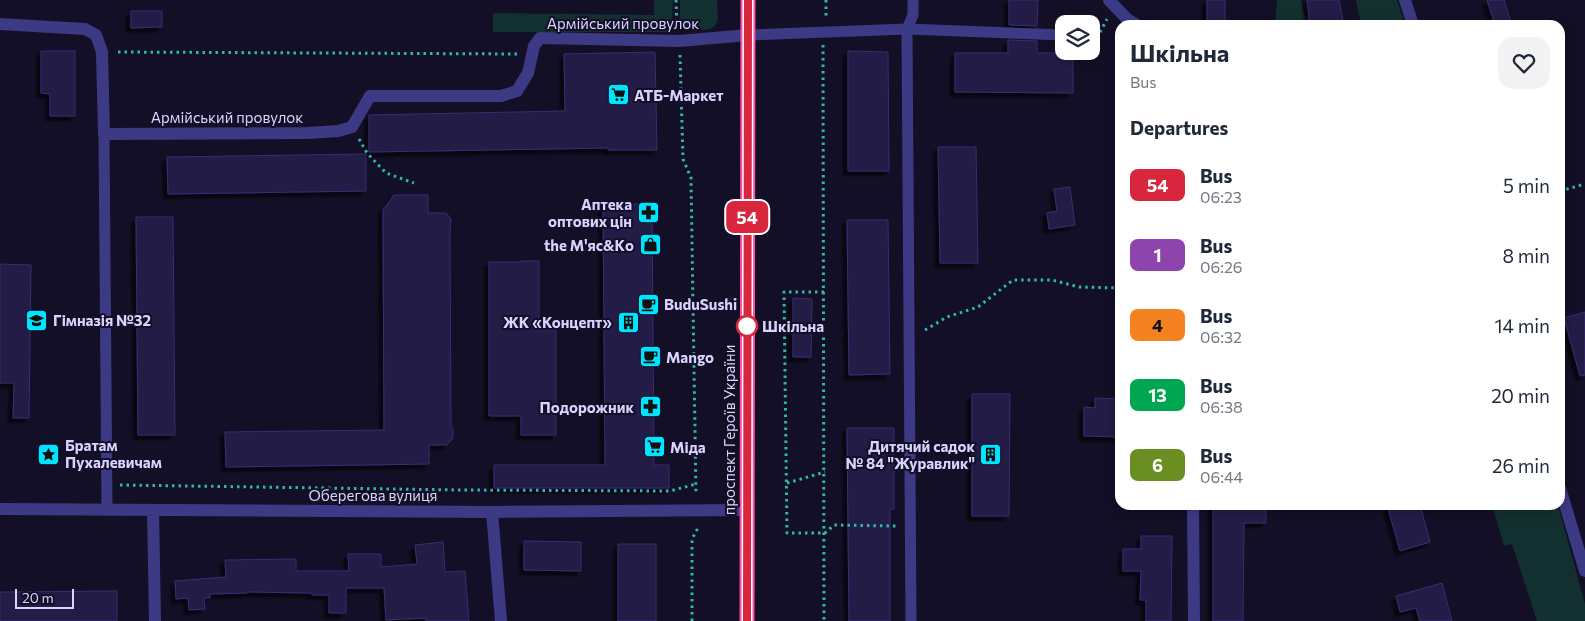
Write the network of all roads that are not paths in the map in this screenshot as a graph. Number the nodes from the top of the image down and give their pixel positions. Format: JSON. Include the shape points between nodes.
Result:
{"nodes":[{"id":1,"x":748,"y":0,"type":"edge"},
{"id":2,"x":913,"y":0,"type":"edge"},
{"id":3,"x":1405,"y":0,"type":"edge"},
{"id":4,"x":1113,"y":4,"type":"edge"},
{"id":5,"x":1129,"y":20,"type":"edge"},
{"id":6,"x":1411,"y":20,"type":"edge"},
{"id":7,"x":0,"y":24,"type":"edge"},
{"id":8,"x":907,"y":30,"type":"junction"},
{"id":9,"x":748,"y":35,"type":"junction"},
{"id":10,"x":1055,"y":35,"type":"edge"},
{"id":11,"x":104,"y":134,"type":"junction"},
{"id":12,"x":1565,"y":505,"type":"edge"},
{"id":13,"x":0,"y":509,"type":"edge"},
{"id":14,"x":107,"y":510,"type":"junction"},
{"id":15,"x":746,"y":510,"type":"junction"},
{"id":16,"x":1193,"y":510,"type":"edge"},
{"id":17,"x":153,"y":511,"type":"junction"},
{"id":18,"x":492,"y":512,"type":"junction"},
{"id":19,"x":1585,"y":571,"type":"edge"},
{"id":20,"x":156,"y":621,"type":"edge"},
{"id":21,"x":501,"y":621,"type":"edge"},
{"id":22,"x":747,"y":621,"type":"edge"},
{"id":23,"x":911,"y":621,"type":"edge"},
{"id":24,"x":1194,"y":621,"type":"edge"}],
"edges":[{"from":1,"to":9,"type":"highway","name":"проспект Героїв України"},
{"from":2,"to":8,"type":"lane","via":[[913,16]]},
{"from":3,"to":6,"type":"street"},
{"from":4,"to":5,"type":"street"},
{"from":7,"to":11,"type":"street","via":[[85,29],[96,35],[102,52]]},
{"from":8,"to":9,"type":"lane","name":"Армійський провулок"},
{"from":8,"to":10,"type":"lane","name":"Армійський провулок"},
{"from":8,"to":23,"type":"lane"},
{"from":9,"to":11,"type":"street","name":"Армійський провулок","via":[[679,41],[540,38],[534,46],[528,73],[517,91],[501,96],[370,96],[352,127],[338,131]]},
{"from":9,"to":15,"type":"highway","name":"проспект Героїв України"},
{"from":11,"to":14,"type":"lane"},
{"from":12,"to":19,"type":"street"},
{"from":13,"to":14,"type":"street","name":"Оберегова вулиця"},
{"from":14,"to":17,"type":"street","name":"Оберегова вулиця"},
{"from":15,"to":18,"type":"street","name":"Оберегова вулиця"},
{"from":15,"to":22,"type":"highway","name":"проспект Героїв України"},
{"from":16,"to":24,"type":"street"},
{"from":17,"to":18,"type":"street","name":"Оберегова вулиця"},
{"from":17,"to":20,"type":"street"},
{"from":18,"to":21,"type":"street"}]}
